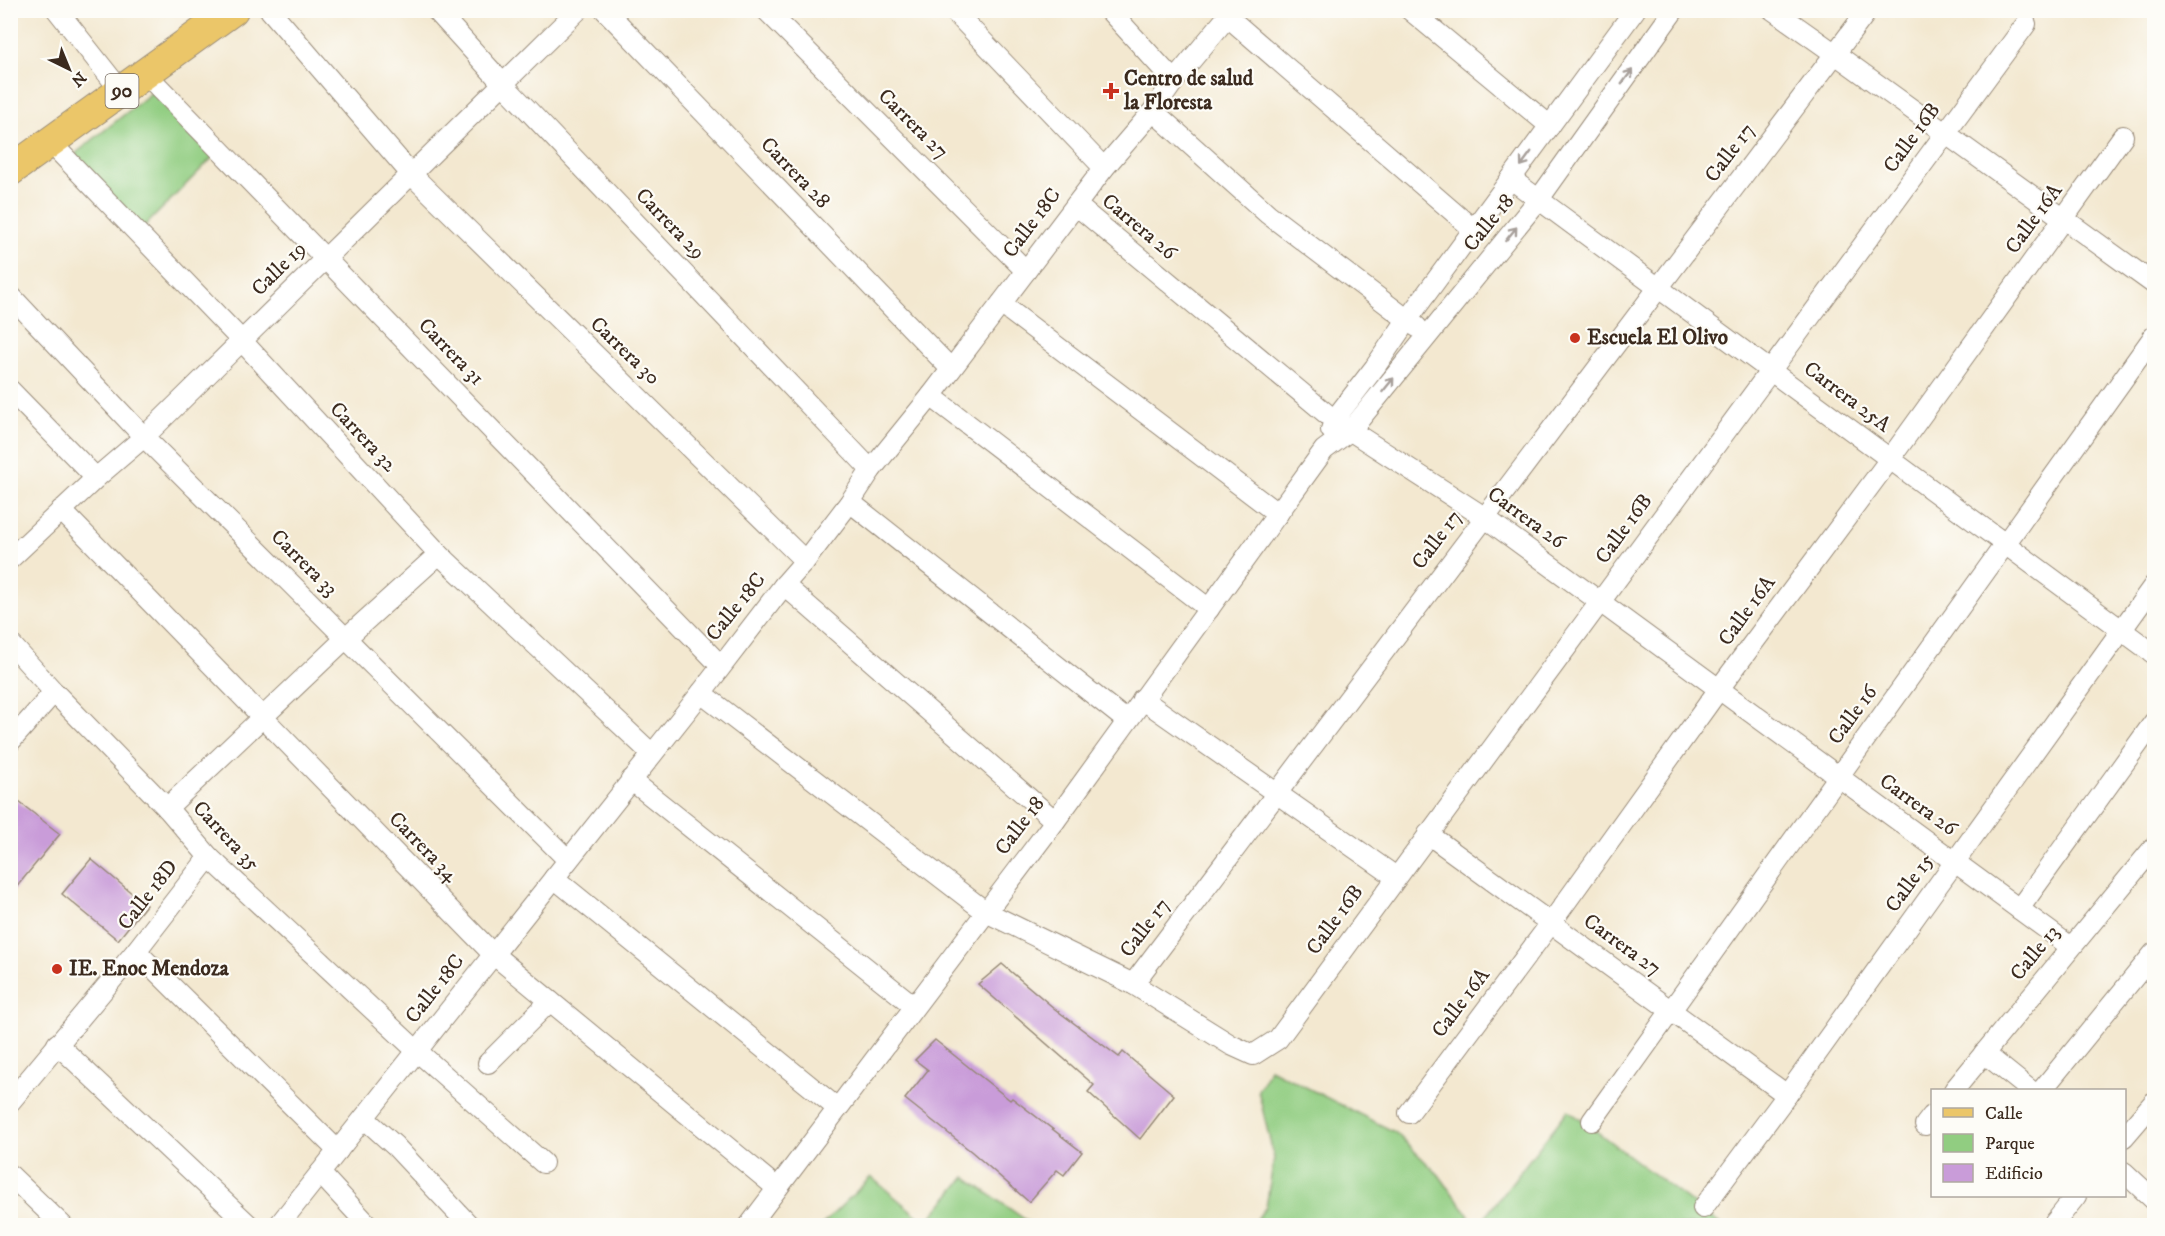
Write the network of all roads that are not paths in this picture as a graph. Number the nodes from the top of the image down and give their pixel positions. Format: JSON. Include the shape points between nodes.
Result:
{"nodes":[{"id":1,"x":57,"y":10,"type":"edge"},
{"id":2,"x":233,"y":10,"type":"edge"},
{"id":3,"x":270,"y":10,"type":"edge"},
{"id":4,"x":436,"y":10,"type":"edge"},
{"id":5,"x":578,"y":10,"type":"edge"},
{"id":6,"x":605,"y":10,"type":"edge"},
{"id":7,"x":766,"y":10,"type":"edge"},
{"id":8,"x":952,"y":10,"type":"edge"},
{"id":9,"x":1109,"y":10,"type":"edge"},
{"id":10,"x":1410,"y":10,"type":"edge"},
{"id":11,"x":1674,"y":10,"type":"edge"},
{"id":12,"x":1773,"y":10,"type":"edge"},
{"id":13,"x":1868,"y":10,"type":"edge"},
{"id":14,"x":1634,"y":11,"type":"edge"},
{"id":15,"x":1231,"y":14,"type":"edge"},
{"id":16,"x":2026,"y":24,"type":"dead end"},
{"id":17,"x":1834,"y":52,"type":"junction"},
{"id":18,"x":146,"y":74,"type":"junction"},
{"id":19,"x":1174,"y":81,"type":"junction"},
{"id":20,"x":504,"y":86,"type":"junction"},
{"id":21,"x":121,"y":91,"type":"junction"},
{"id":22,"x":1153,"y":111,"type":"junction"},
{"id":23,"x":1550,"y":126,"type":"junction"},
{"id":24,"x":1946,"y":133,"type":"junction"},
{"id":25,"x":2123,"y":136,"type":"dead end"},
{"id":26,"x":50,"y":142,"type":"junction"},
{"id":27,"x":1104,"y":168,"type":"junction"},
{"id":28,"x":10,"y":171,"type":"edge"},
{"id":29,"x":411,"y":174,"type":"junction"},
{"id":30,"x":1511,"y":179,"type":"junction"},
{"id":31,"x":1539,"y":199,"type":"junction"},
{"id":32,"x":1076,"y":205,"type":"junction"},
{"id":33,"x":2064,"y":219,"type":"junction"},
{"id":34,"x":1473,"y":229,"type":"junction"},
{"id":35,"x":326,"y":257,"type":"junction"},
{"id":36,"x":1026,"y":271,"type":"junction"},
{"id":37,"x":2154,"y":284,"type":"edge"},
{"id":38,"x":1659,"y":288,"type":"junction"},
{"id":39,"x":10,"y":295,"type":"edge"},
{"id":40,"x":1001,"y":304,"type":"junction"},
{"id":41,"x":1407,"y":320,"type":"junction"},
{"id":42,"x":1428,"y":336,"type":"junction"},
{"id":43,"x":2154,"y":336,"type":"edge"},
{"id":44,"x":241,"y":340,"type":"junction"},
{"id":45,"x":951,"y":369,"type":"junction"},
{"id":46,"x":1770,"y":370,"type":"junction"},
{"id":47,"x":10,"y":390,"type":"edge"},
{"id":48,"x":931,"y":396,"type":"junction"},
{"id":49,"x":1334,"y":420,"type":"junction"},
{"id":50,"x":1351,"y":430,"type":"junction"},
{"id":51,"x":144,"y":437,"type":"junction"},
{"id":52,"x":1324,"y":450,"type":"junction"},
{"id":53,"x":1890,"y":459,"type":"junction"},
{"id":54,"x":871,"y":470,"type":"junction"},
{"id":55,"x":96,"y":478,"type":"junction"},
{"id":56,"x":850,"y":502,"type":"junction"},
{"id":57,"x":62,"y":510,"type":"junction"},
{"id":58,"x":1278,"y":514,"type":"junction"},
{"id":59,"x":1484,"y":517,"type":"junction"},
{"id":60,"x":2006,"y":544,"type":"junction"},
{"id":61,"x":439,"y":554,"type":"junction"},
{"id":62,"x":10,"y":558,"type":"edge"},
{"id":63,"x":805,"y":561,"type":"junction"},
{"id":64,"x":784,"y":585,"type":"junction"},
{"id":65,"x":2154,"y":585,"type":"edge"},
{"id":66,"x":1600,"y":602,"type":"junction"},
{"id":67,"x":1209,"y":609,"type":"junction"},
{"id":68,"x":2122,"y":630,"type":"junction"},
{"id":69,"x":345,"y":639,"type":"junction"},
{"id":70,"x":10,"y":643,"type":"edge"},
{"id":71,"x":2154,"y":654,"type":"edge"},
{"id":72,"x":720,"y":665,"type":"junction"},
{"id":73,"x":1719,"y":689,"type":"junction"},
{"id":74,"x":54,"y":692,"type":"junction"},
{"id":75,"x":701,"y":693,"type":"junction"},
{"id":76,"x":1142,"y":699,"type":"junction"},
{"id":77,"x":262,"y":717,"type":"junction"},
{"id":78,"x":1127,"y":721,"type":"junction"},
{"id":79,"x":2152,"y":732,"type":"edge"},
{"id":80,"x":10,"y":742,"type":"edge"},
{"id":81,"x":652,"y":754,"type":"junction"},
{"id":82,"x":1838,"y":776,"type":"junction"},
{"id":83,"x":631,"y":780,"type":"junction"},
{"id":84,"x":1276,"y":793,"type":"junction"},
{"id":85,"x":167,"y":808,"type":"junction"},
{"id":86,"x":1054,"y":821,"type":"junction"},
{"id":87,"x":1428,"y":834,"type":"junction"},
{"id":88,"x":2154,"y":848,"type":"edge"},
{"id":89,"x":209,"y":857,"type":"junction"},
{"id":90,"x":568,"y":860,"type":"junction"},
{"id":91,"x":1955,"y":862,"type":"junction"},
{"id":92,"x":1396,"y":877,"type":"junction"},
{"id":93,"x":554,"y":878,"type":"junction"},
{"id":94,"x":2019,"y":909,"type":"junction"},
{"id":95,"x":986,"y":912,"type":"junction"},
{"id":96,"x":1551,"y":923,"type":"junction"},
{"id":97,"x":2071,"y":947,"type":"junction"},
{"id":98,"x":136,"y":951,"type":"junction"},
{"id":99,"x":2154,"y":953,"type":"edge"},
{"id":100,"x":493,"y":954,"type":"junction"},
{"id":101,"x":1132,"y":984,"type":"junction"},
{"id":102,"x":550,"y":1001,"type":"junction"},
{"id":103,"x":914,"y":1006,"type":"junction"},
{"id":104,"x":1671,"y":1011,"type":"junction"},
{"id":105,"x":57,"y":1044,"type":"junction"},
{"id":106,"x":417,"y":1051,"type":"junction"},
{"id":107,"x":1984,"y":1053,"type":"junction"},
{"id":108,"x":489,"y":1063,"type":"dead end"},
{"id":109,"x":1954,"y":1089,"type":"edge"},
{"id":110,"x":2029,"y":1089,"type":"edge"},
{"id":111,"x":2043,"y":1089,"type":"edge"},
{"id":112,"x":1787,"y":1095,"type":"junction"},
{"id":113,"x":10,"y":1102,"type":"edge"},
{"id":114,"x":2154,"y":1102,"type":"edge"},
{"id":115,"x":837,"y":1108,"type":"junction"},
{"id":116,"x":1409,"y":1113,"type":"dead end"},
{"id":117,"x":364,"y":1118,"type":"junction"},
{"id":118,"x":1592,"y":1122,"type":"dead end"},
{"id":119,"x":2126,"y":1135,"type":"edge"},
{"id":120,"x":338,"y":1151,"type":"junction"},
{"id":121,"x":543,"y":1163,"type":"dead end"},
{"id":122,"x":320,"y":1173,"type":"junction"},
{"id":123,"x":2126,"y":1174,"type":"edge"},
{"id":124,"x":10,"y":1175,"type":"edge"},
{"id":125,"x":777,"y":1188,"type":"junction"},
{"id":126,"x":2075,"y":1197,"type":"edge"},
{"id":127,"x":2154,"y":1200,"type":"edge"},
{"id":128,"x":1703,"y":1208,"type":"dead end"},
{"id":129,"x":63,"y":1226,"type":"edge"},
{"id":130,"x":250,"y":1226,"type":"edge"},
{"id":131,"x":278,"y":1226,"type":"edge"},
{"id":132,"x":369,"y":1226,"type":"edge"},
{"id":133,"x":470,"y":1226,"type":"edge"},
{"id":134,"x":749,"y":1226,"type":"edge"},
{"id":135,"x":2052,"y":1226,"type":"edge"}],
"edges":[{"from":1,"to":21,"type":"street"},
{"from":2,"to":18,"type":"main road","number":"90"},
{"from":3,"to":29,"type":"street","name":"Carrera 30"},
{"from":4,"to":20,"type":"street","name":"Carrera 29"},
{"from":5,"to":20,"type":"street","name":"Calle 19"},
{"from":6,"to":45,"type":"street","name":"Carrera 28"},
{"from":7,"to":36,"type":"street","name":"Carrera 27"},
{"from":8,"to":27,"type":"street"},
{"from":9,"to":19,"type":"street"},
{"from":10,"to":23,"type":"street"},
{"from":31,"to":11,"type":"street","name":"Calle 18","one_way":true},
{"from":12,"to":17,"type":"street"},
{"from":13,"to":17,"type":"street","name":"Calle 17"},
{"from":14,"to":23,"type":"street","name":"Calle 18"},
{"from":15,"to":19,"type":"street","name":"Calle 18C"},
{"from":15,"to":34,"type":"street","name":"Calle 18C"},
{"from":16,"to":24,"type":"street","name":"Calle 16B"},
{"from":17,"to":24,"type":"street"},
{"from":17,"to":38,"type":"street","name":"Calle 17"},
{"from":18,"to":21,"type":"main road","number":"90"},
{"from":18,"to":35,"type":"street","name":"Carrera 31"},
{"from":19,"to":22,"type":"street","name":"Calle 18C"},
{"from":20,"to":29,"type":"street","name":"Calle 19"},
{"from":20,"to":54,"type":"street","name":"Carrera 29"},
{"from":21,"to":26,"type":"main road","number":"90"},
{"from":22,"to":27,"type":"street","name":"Calle 18C"},
{"from":22,"to":41,"type":"street","via":[[1268,214]]},
{"from":23,"to":30,"type":"street","name":"Calle 18","one_way":true},
{"from":24,"to":33,"type":"street"},
{"from":24,"to":46,"type":"street","name":"Calle 16B"},
{"from":25,"to":33,"type":"street","name":"Calle 16A"},
{"from":26,"to":28,"type":"main road","number":"90"},
{"from":26,"to":44,"type":"street","name":"Carrera 32"},
{"from":27,"to":32,"type":"street","name":"Calle 18C"},
{"from":29,"to":35,"type":"street","name":"Calle 19"},
{"from":29,"to":63,"type":"street","name":"Carrera 30"},
{"from":30,"to":31,"type":"street","name":"Carrera 25A"},
{"from":30,"to":34,"type":"street","name":"Calle 18"},
{"from":31,"to":38,"type":"street","name":"Carrera 25A"},
{"from":42,"to":31,"type":"street","name":"Calle 18","one_way":true},
{"from":32,"to":36,"type":"street","name":"Calle 18C"},
{"from":32,"to":49,"type":"street","name":"Carrera 26"},
{"from":33,"to":37,"type":"street"},
{"from":33,"to":53,"type":"street","name":"Calle 16A"},
{"from":34,"to":41,"type":"street","name":"Calle 18"},
{"from":35,"to":44,"type":"street","name":"Calle 19"},
{"from":35,"to":72,"type":"street","name":"Carrera 31"},
{"from":36,"to":40,"type":"street","name":"Calle 18C"},
{"from":38,"to":46,"type":"street","name":"Carrera 25A"},
{"from":38,"to":59,"type":"street","name":"Calle 17"},
{"from":39,"to":51,"type":"street","name":"Carrera 33"},
{"from":40,"to":45,"type":"street","name":"Calle 18C"},
{"from":40,"to":58,"type":"street"},
{"from":41,"to":42,"type":"street"},
{"from":41,"to":49,"type":"street","name":"Calle 18"},
{"from":50,"to":42,"type":"street","name":"Calle 18","one_way":true},
{"from":43,"to":60,"type":"street","name":"Calle 16"},
{"from":44,"to":51,"type":"street","name":"Calle 19"},
{"from":44,"to":61,"type":"street","name":"Carrera 32"},
{"from":45,"to":48,"type":"street","name":"Calle 18C"},
{"from":46,"to":53,"type":"street","name":"Carrera 25A"},
{"from":46,"to":66,"type":"street","name":"Calle 16B"},
{"from":47,"to":55,"type":"street"},
{"from":48,"to":54,"type":"street","name":"Calle 18C"},
{"from":48,"to":67,"type":"street"},
{"from":49,"to":50,"type":"street","name":"Carrera 26"},
{"from":49,"to":52,"type":"street","name":"Calle 18"},
{"from":50,"to":52,"type":"street","name":"Calle 18"},
{"from":50,"to":59,"type":"street","name":"Carrera 26"},
{"from":51,"to":55,"type":"street","name":"Calle 19"},
{"from":51,"to":69,"type":"street","name":"Carrera 33"},
{"from":52,"to":58,"type":"street","name":"Calle 18"},
{"from":53,"to":60,"type":"street","name":"Carrera 25A"},
{"from":53,"to":73,"type":"street","name":"Calle 16A"},
{"from":54,"to":56,"type":"street","name":"Calle 18C"},
{"from":55,"to":57,"type":"street","name":"Calle 19"},
{"from":56,"to":63,"type":"street","name":"Calle 18C"},
{"from":56,"to":78,"type":"street"},
{"from":57,"to":62,"type":"street","name":"Calle 19"},
{"from":57,"to":77,"type":"street","name":"Carrera 34"},
{"from":58,"to":67,"type":"street","name":"Calle 18"},
{"from":59,"to":66,"type":"street","name":"Carrera 26"},
{"from":59,"to":84,"type":"street","name":"Calle 17"},
{"from":60,"to":68,"type":"street","name":"Carrera 25A"},
{"from":60,"to":82,"type":"street","name":"Calle 16"},
{"from":61,"to":69,"type":"street"},
{"from":61,"to":81,"type":"street","name":"Carrera 32"},
{"from":63,"to":64,"type":"street","name":"Calle 18C"},
{"from":64,"to":72,"type":"street","name":"Calle 18C"},
{"from":64,"to":86,"type":"street"},
{"from":65,"to":68,"type":"street","name":"Calle 15"},
{"from":66,"to":73,"type":"street","name":"Carrera 26"},
{"from":66,"to":87,"type":"street","name":"Calle 16B"},
{"from":67,"to":76,"type":"street","name":"Calle 18"},
{"from":68,"to":71,"type":"street","name":"Carrera 25A"},
{"from":68,"to":91,"type":"street","name":"Calle 15"},
{"from":69,"to":77,"type":"street"},
{"from":69,"to":90,"type":"street","name":"Carrera 33"},
{"from":70,"to":74,"type":"street","name":"Carrera 35"},
{"from":72,"to":75,"type":"street","name":"Calle 18C"},
{"from":73,"to":82,"type":"street","name":"Carrera 26"},
{"from":73,"to":96,"type":"street","name":"Calle 16A"},
{"from":74,"to":80,"type":"street"},
{"from":74,"to":85,"type":"street","name":"Carrera 35"},
{"from":75,"to":81,"type":"street","name":"Calle 18C"},
{"from":75,"to":95,"type":"street"},
{"from":76,"to":78,"type":"street","name":"Calle 18"},
{"from":76,"to":84,"type":"street"},
{"from":77,"to":85,"type":"street"},
{"from":77,"to":100,"type":"street","name":"Carrera 34"},
{"from":78,"to":86,"type":"street","name":"Calle 18"},
{"from":79,"to":94,"type":"street"},
{"from":81,"to":83,"type":"street","name":"Calle 18C"},
{"from":82,"to":91,"type":"street","name":"Carrera 26"},
{"from":82,"to":104,"type":"street","name":"Calle 16"},
{"from":83,"to":90,"type":"street","name":"Calle 18C"},
{"from":83,"to":103,"type":"street"},
{"from":84,"to":92,"type":"street"},
{"from":84,"to":101,"type":"street","name":"Calle 17"},
{"from":85,"to":89,"type":"street","name":"Carrera 35"},
{"from":86,"to":95,"type":"street","name":"Calle 18"},
{"from":87,"to":92,"type":"street","name":"Calle 16B"},
{"from":87,"to":96,"type":"street","name":"Carrera 27"},
{"from":88,"to":97,"type":"street","name":"Calle 13"},
{"from":89,"to":98,"type":"street","name":"Calle 18D"},
{"from":89,"to":106,"type":"street","name":"Carrera 35"},
{"from":90,"to":93,"type":"street","name":"Calle 18C"},
{"from":91,"to":94,"type":"street","name":"Carrera 26"},
{"from":91,"to":112,"type":"street","name":"Calle 15"},
{"from":92,"to":101,"type":"street","name":"Calle 16B","via":[[1278,1039],[1253,1055]]},
{"from":93,"to":100,"type":"street","name":"Calle 18C"},
{"from":93,"to":115,"type":"street"},
{"from":94,"to":97,"type":"street","name":"Carrera 26"},
{"from":95,"to":101,"type":"street"},
{"from":95,"to":103,"type":"street","name":"Calle 18"},
{"from":96,"to":104,"type":"street","name":"Carrera 27"},
{"from":96,"to":116,"type":"street","name":"Calle 16A"},
{"from":97,"to":107,"type":"street","name":"Calle 13"},
{"from":98,"to":105,"type":"street","name":"Calle 18D"},
{"from":98,"to":120,"type":"street"},
{"from":99,"to":111,"type":"street"},
{"from":100,"to":102,"type":"street","name":"Carrera 34"},
{"from":100,"to":106,"type":"street","name":"Calle 18C"},
{"from":102,"to":108,"type":"street"},
{"from":102,"to":125,"type":"street","name":"Carrera 34"},
{"from":103,"to":115,"type":"street","name":"Calle 18"},
{"from":104,"to":112,"type":"street","name":"Carrera 27"},
{"from":104,"to":118,"type":"street","name":"Calle 16"},
{"from":105,"to":113,"type":"street","name":"Calle 18D"},
{"from":105,"to":130,"type":"street"},
{"from":106,"to":117,"type":"street","name":"Calle 18C"},
{"from":106,"to":121,"type":"street","name":"Carrera 35"},
{"from":107,"to":109,"type":"street","name":"Calle 13"},
{"from":107,"to":110,"type":"street"},
{"from":112,"to":128,"type":"street","name":"Calle 15"},
{"from":114,"to":119,"type":"street"},
{"from":115,"to":125,"type":"street","name":"Calle 18"},
{"from":117,"to":120,"type":"street","name":"Calle 18C"},
{"from":117,"to":133,"type":"street"},
{"from":120,"to":122,"type":"street","name":"Calle 18C"},
{"from":122,"to":131,"type":"street","name":"Calle 18C"},
{"from":122,"to":132,"type":"street"},
{"from":123,"to":127,"type":"street"},
{"from":124,"to":129,"type":"street"},
{"from":125,"to":134,"type":"street","name":"Calle 18"},
{"from":126,"to":135,"type":"street"}]}
